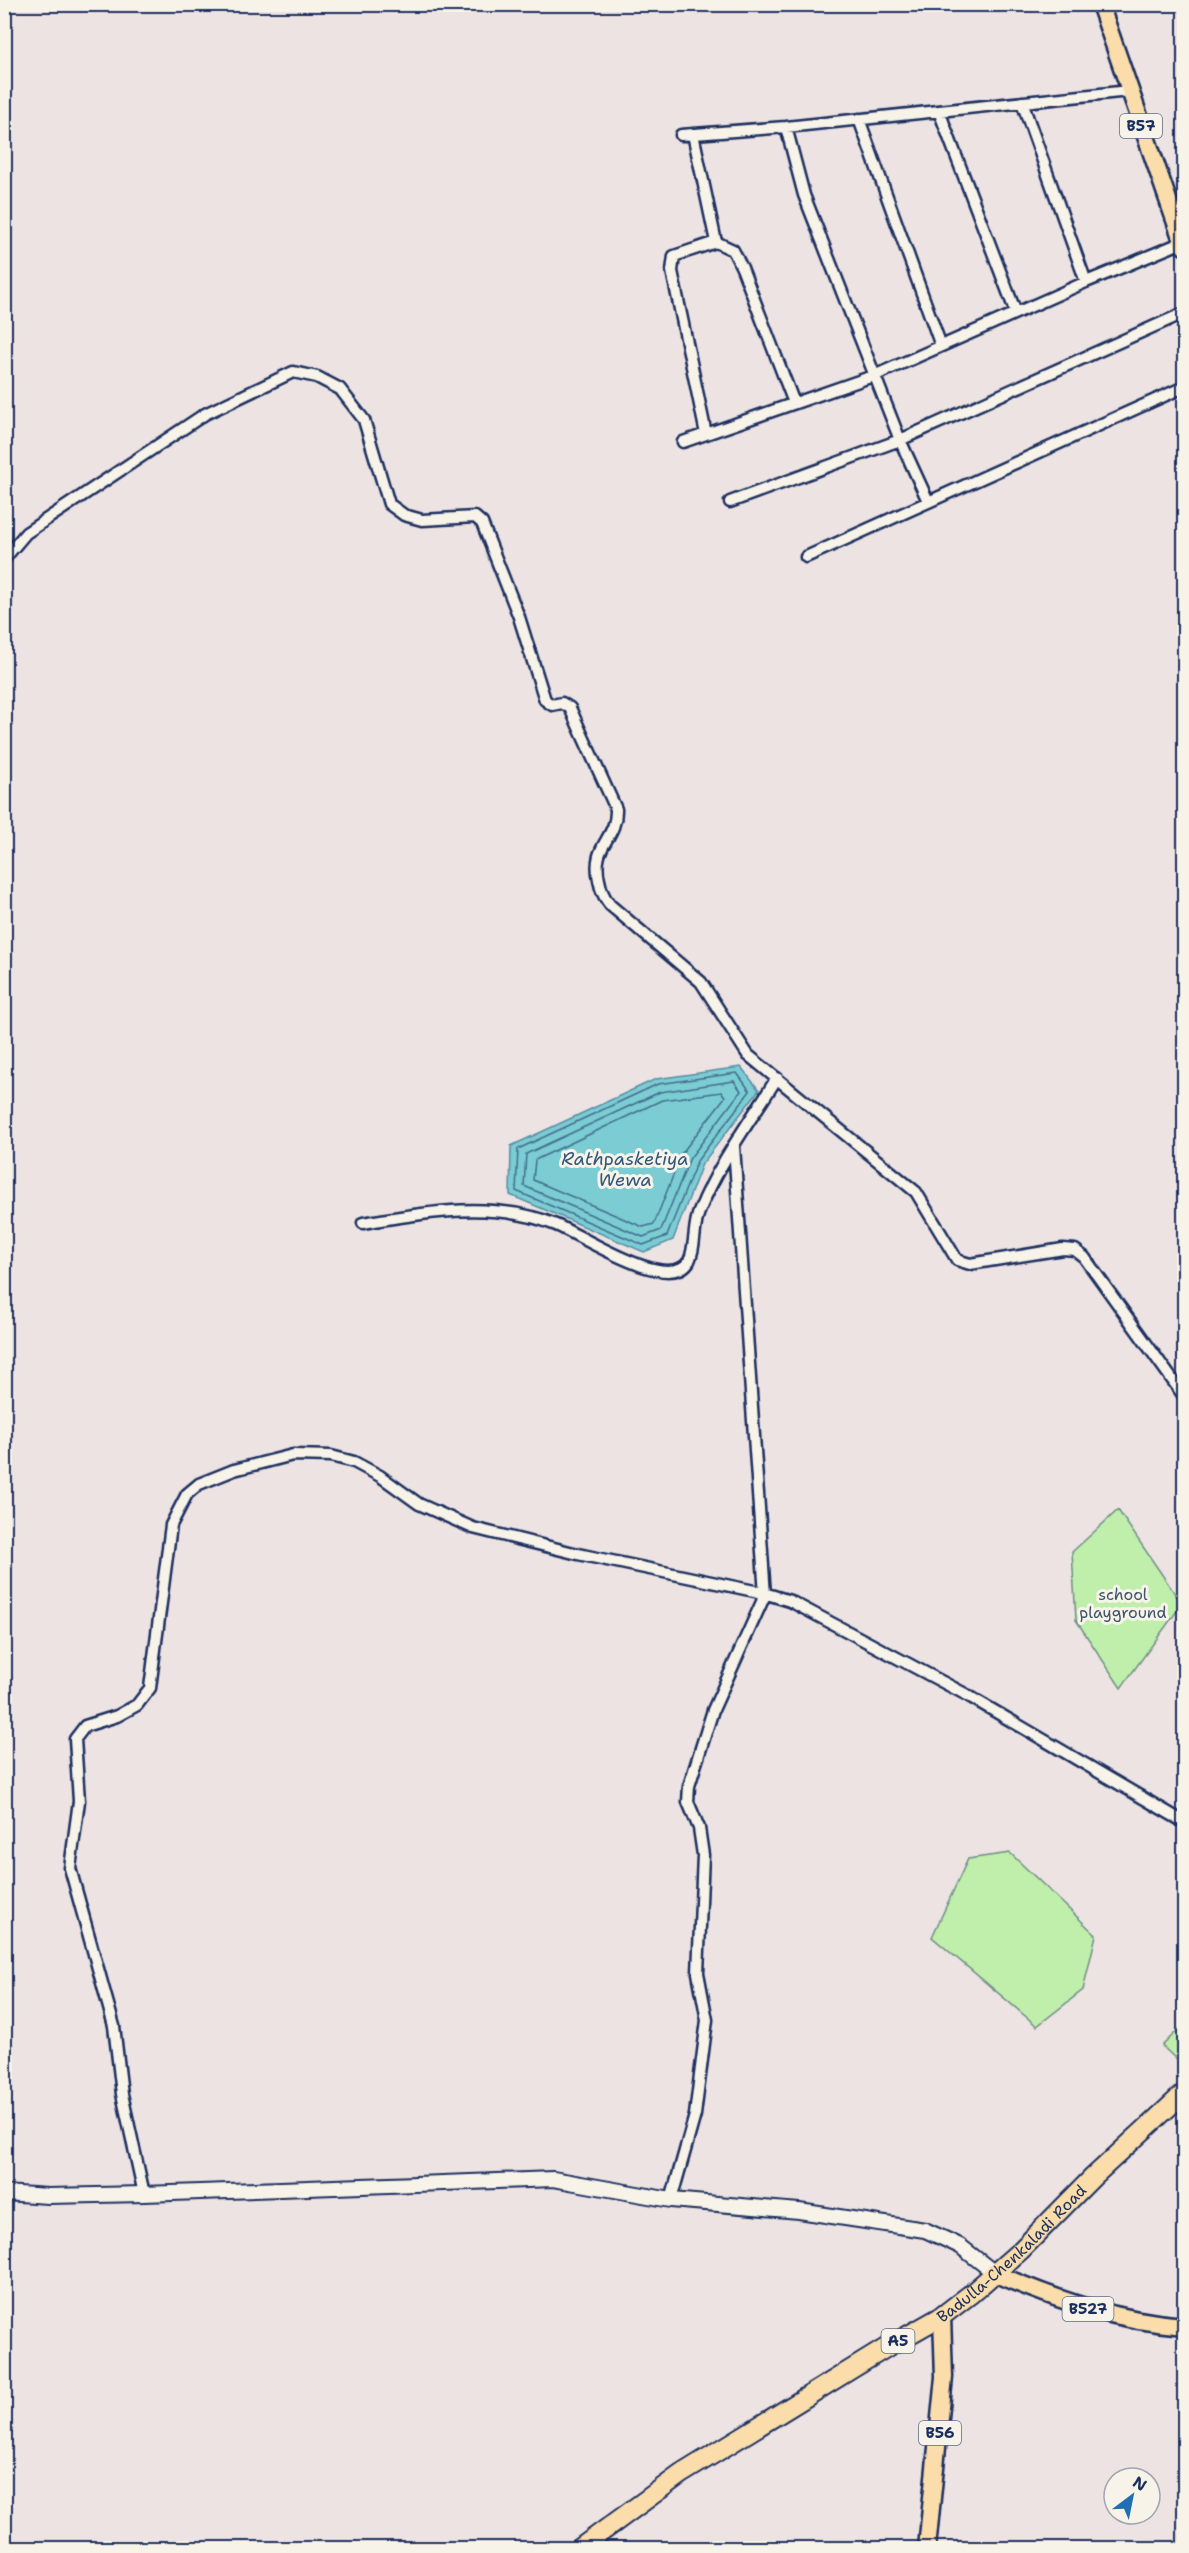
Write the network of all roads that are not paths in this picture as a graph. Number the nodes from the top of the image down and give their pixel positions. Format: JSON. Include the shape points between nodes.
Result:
{"nodes":[{"id":1,"x":1100,"y":4,"type":"edge"},
{"id":2,"x":1130,"y":91,"type":"junction"},
{"id":3,"x":1022,"y":102,"type":"junction"},
{"id":4,"x":939,"y":111,"type":"junction"},
{"id":5,"x":859,"y":119,"type":"junction"},
{"id":6,"x":786,"y":127,"type":"junction"},
{"id":7,"x":693,"y":134,"type":"junction"},
{"id":8,"x":681,"y":135,"type":"dead end"},
{"id":9,"x":716,"y":243,"type":"junction"},
{"id":10,"x":1184,"y":244,"type":"edge"},
{"id":11,"x":1086,"y":282,"type":"junction"},
{"id":12,"x":1016,"y":313,"type":"junction"},
{"id":13,"x":1185,"y":313,"type":"edge"},
{"id":14,"x":941,"y":346,"type":"junction"},
{"id":15,"x":876,"y":375,"type":"junction"},
{"id":16,"x":1185,"y":387,"type":"edge"},
{"id":17,"x":794,"y":403,"type":"junction"},
{"id":18,"x":706,"y":434,"type":"junction"},
{"id":19,"x":900,"y":440,"type":"junction"},
{"id":20,"x":683,"y":442,"type":"dead end"},
{"id":21,"x":928,"y":501,"type":"junction"},
{"id":22,"x":730,"y":502,"type":"dead end"},
{"id":23,"x":806,"y":557,"type":"dead end"},
{"id":24,"x":4,"y":559,"type":"edge"},
{"id":25,"x":777,"y":1078,"type":"junction"},
{"id":26,"x":734,"y":1146,"type":"junction"},
{"id":27,"x":363,"y":1224,"type":"dead end"},
{"id":28,"x":1185,"y":1396,"type":"edge"},
{"id":29,"x":764,"y":1593,"type":"junction"},
{"id":30,"x":1185,"y":1822,"type":"edge"},
{"id":31,"x":1185,"y":2093,"type":"edge"},
{"id":32,"x":4,"y":2193,"type":"edge"},
{"id":33,"x":144,"y":2194,"type":"junction"},
{"id":34,"x":671,"y":2200,"type":"junction"},
{"id":35,"x":996,"y":2274,"type":"junction"},
{"id":36,"x":942,"y":2316,"type":"junction"},
{"id":37,"x":1185,"y":2326,"type":"edge"},
{"id":38,"x":580,"y":2548,"type":"edge"},
{"id":39,"x":927,"y":2548,"type":"edge"}],
"edges":[{"from":1,"to":2,"type":"main road","number":"B57"},
{"from":2,"to":3,"type":"street"},
{"from":2,"to":10,"type":"main road","number":"B57"},
{"from":3,"to":4,"type":"street"},
{"from":3,"to":11,"type":"street"},
{"from":4,"to":5,"type":"street"},
{"from":4,"to":12,"type":"street"},
{"from":5,"to":6,"type":"street"},
{"from":5,"to":14,"type":"street"},
{"from":6,"to":7,"type":"street"},
{"from":6,"to":15,"type":"street","via":[[804,195]]},
{"from":7,"to":8,"type":"street"},
{"from":7,"to":9,"type":"street"},
{"from":9,"to":17,"type":"street","via":[[733,250],[742,268]]},
{"from":9,"to":18,"type":"street","via":[[674,256],[672,271]]},
{"from":10,"to":11,"type":"street"},
{"from":11,"to":12,"type":"street"},
{"from":12,"to":14,"type":"street"},
{"from":13,"to":19,"type":"street"},
{"from":14,"to":15,"type":"street"},
{"from":15,"to":17,"type":"street"},
{"from":15,"to":19,"type":"street"},
{"from":16,"to":21,"type":"street"},
{"from":17,"to":18,"type":"street"},
{"from":18,"to":20,"type":"street"},
{"from":19,"to":21,"type":"street"},
{"from":19,"to":22,"type":"street"},
{"from":21,"to":23,"type":"street"},
{"from":24,"to":25,"type":"street","via":[[26,533],[205,414],[293,372],[317,377],[340,388],[364,420],[389,504],[404,515],[422,520],[475,517],[482,523],[519,618],[545,700],[570,708],[616,810],[616,822],[595,864],[602,895],[700,982],[748,1055]]},
{"from":25,"to":26,"type":"street"},
{"from":25,"to":28,"type":"street","via":[[916,1192],[957,1260],[970,1264],[1063,1249],[1075,1250],[1084,1257]]},
{"from":26,"to":27,"type":"street","via":[[698,1214],[689,1260],[680,1269],[669,1272],[629,1262],[556,1225],[516,1212],[431,1212]]},
{"from":26,"to":29,"type":"street"},
{"from":29,"to":30,"type":"street","via":[[790,1601],[967,1695]]},
{"from":29,"to":33,"type":"street","via":[[473,1528],[418,1504],[381,1476],[354,1462],[331,1456],[293,1455],[234,1470],[199,1484],[187,1494],[171,1525],[150,1688],[137,1705],[84,1726],[75,1739],[79,1801],[70,1868],[114,2026],[122,2094]]},
{"from":29,"to":34,"type":"street","via":[[713,1710],[689,1786],[688,1802],[699,1828],[703,1854],[698,1973],[708,2020],[695,2115]]},
{"from":31,"to":35,"type":"highway","name":"Badulla-Chenkaladi Road","number":"A5"},
{"from":32,"to":33,"type":"street"},
{"from":33,"to":34,"type":"street","via":[[553,2179]]},
{"from":34,"to":35,"type":"street","via":[[799,2211],[925,2230],[960,2246]]},
{"from":35,"to":36,"type":"highway","name":"Badulla-Chenkaladi Road","number":"A5"},
{"from":35,"to":37,"type":"main road","number":"B527","via":[[1106,2314]]},
{"from":36,"to":38,"type":"highway","name":"Badulla-Chenkaladi Road","number":"A5","via":[[681,2474]]},
{"from":36,"to":39,"type":"main road","number":"B56","via":[[943,2388]]}]}
